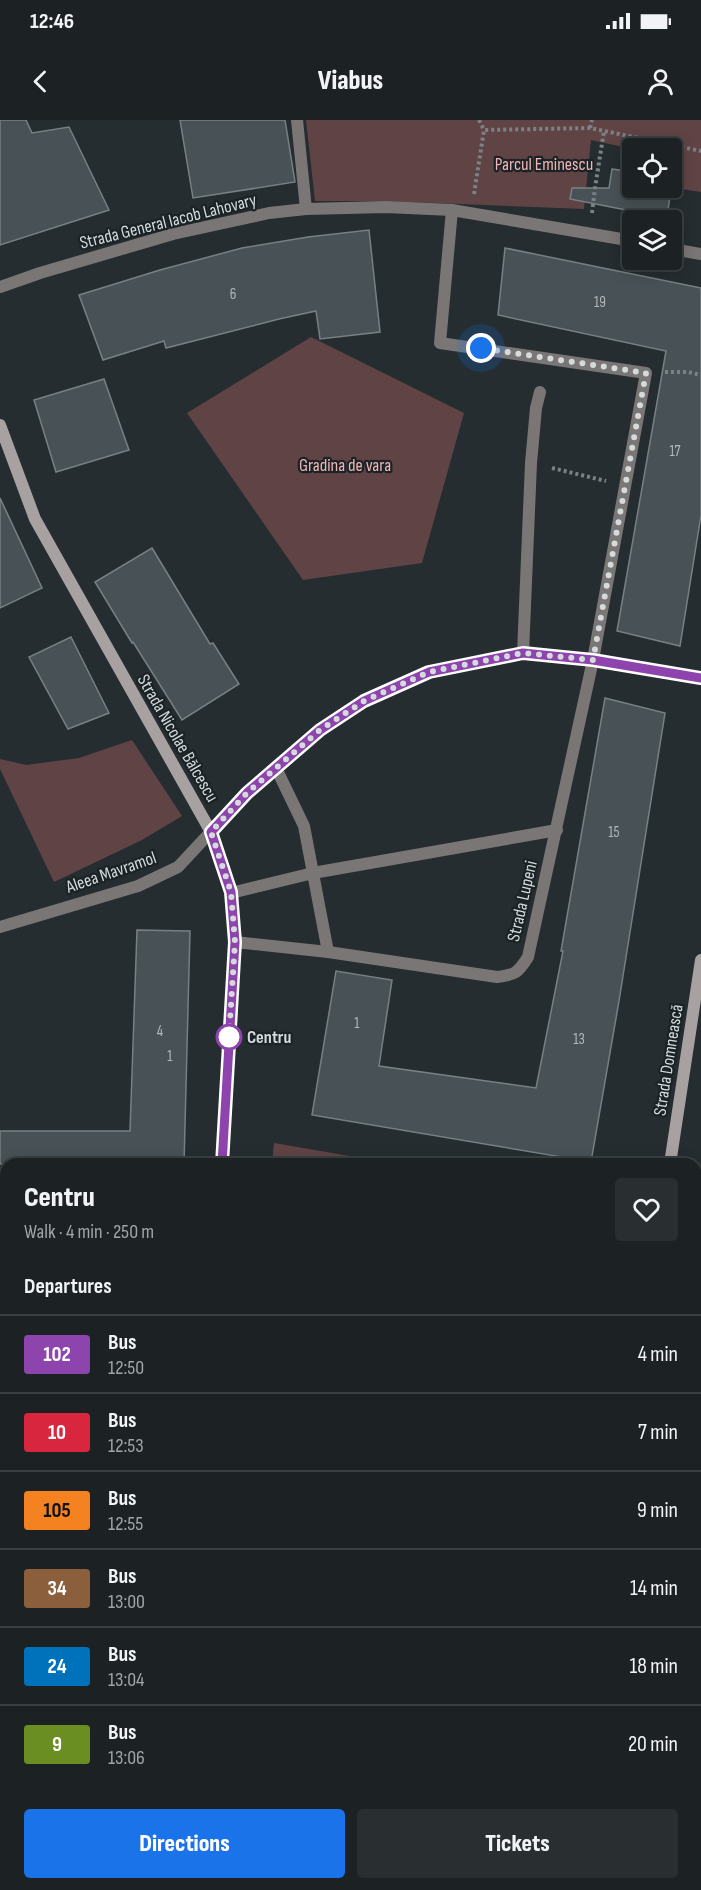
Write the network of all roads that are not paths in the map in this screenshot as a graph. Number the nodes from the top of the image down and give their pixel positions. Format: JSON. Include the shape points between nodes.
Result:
{"nodes":[{"id":1,"x":297,"y":120,"type":"edge"},
{"id":2,"x":306,"y":209,"type":"junction"},
{"id":3,"x":452,"y":210,"type":"junction"},
{"id":4,"x":622,"y":239,"type":"edge"},
{"id":5,"x":682,"y":251,"type":"edge"},
{"id":6,"x":701,"y":254,"type":"edge"},
{"id":7,"x":0,"y":287,"type":"edge"},
{"id":8,"x":540,"y":392,"type":"dead end"},
{"id":9,"x":0,"y":425,"type":"edge"},
{"id":10,"x":523,"y":653,"type":"junction"},
{"id":11,"x":593,"y":660,"type":"junction"},
{"id":12,"x":701,"y":678,"type":"edge"},
{"id":13,"x":276,"y":768,"type":"junction"},
{"id":14,"x":556,"y":830,"type":"junction"},
{"id":15,"x":211,"y":832,"type":"junction"},
{"id":16,"x":313,"y":873,"type":"junction"},
{"id":17,"x":231,"y":892,"type":"junction"},
{"id":18,"x":0,"y":927,"type":"edge"},
{"id":19,"x":235,"y":942,"type":"junction"},
{"id":20,"x":328,"y":952,"type":"junction"},
{"id":21,"x":701,"y":960,"type":"edge"},
{"id":22,"x":222,"y":1158,"type":"edge"},
{"id":23,"x":671,"y":1158,"type":"edge"}],
"edges":[{"from":1,"to":2,"type":"street"},
{"from":2,"to":3,"type":"street","name":"Strada General Iacob Lahovary"},
{"from":2,"to":7,"type":"street","name":"Strada General Iacob Lahovary","via":[[173,234]]},
{"from":3,"to":4,"type":"street","name":"Strada General Iacob Lahovary"},
{"from":3,"to":11,"type":"street","name":"Strada Lupeni","via":[[440,343],[646,373]]},
{"from":5,"to":6,"type":"street"},
{"from":8,"to":10,"type":"street","via":[[531,463]]},
{"from":9,"to":15,"type":"main road","name":"Strada Nicolae Bălcescu","via":[[35,519]]},
{"from":10,"to":11,"type":"street","name":"Aleea Mavramol"},
{"from":10,"to":13,"type":"street","name":"Aleea Mavramol","via":[[429,672],[364,701],[320,730]]},
{"from":11,"to":12,"type":"street","name":"Aleea Mavramol"},
{"from":11,"to":14,"type":"street","name":"Strada Lupeni"},
{"from":13,"to":15,"type":"street","name":"Aleea Mavramol"},
{"from":13,"to":16,"type":"street","via":[[304,826]]},
{"from":14,"to":16,"type":"street"},
{"from":14,"to":20,"type":"street","name":"Strada Lupeni","via":[[528,957],[520,970],[511,975],[473,974]]},
{"from":15,"to":17,"type":"main road","name":"Strada Nicolae Bălcescu"},
{"from":15,"to":18,"type":"street","name":"Aleea Mavramol","via":[[178,867],[138,885]]},
{"from":16,"to":17,"type":"street"},
{"from":16,"to":20,"type":"street"},
{"from":17,"to":19,"type":"main road","name":"Strada Nicolae Bălcescu"},
{"from":19,"to":20,"type":"street","name":"Strada Lupeni"},
{"from":19,"to":22,"type":"main road","name":"Strada Nicolae Bălcescu"},
{"from":21,"to":23,"type":"main road","name":"Strada Domnească"}]}
